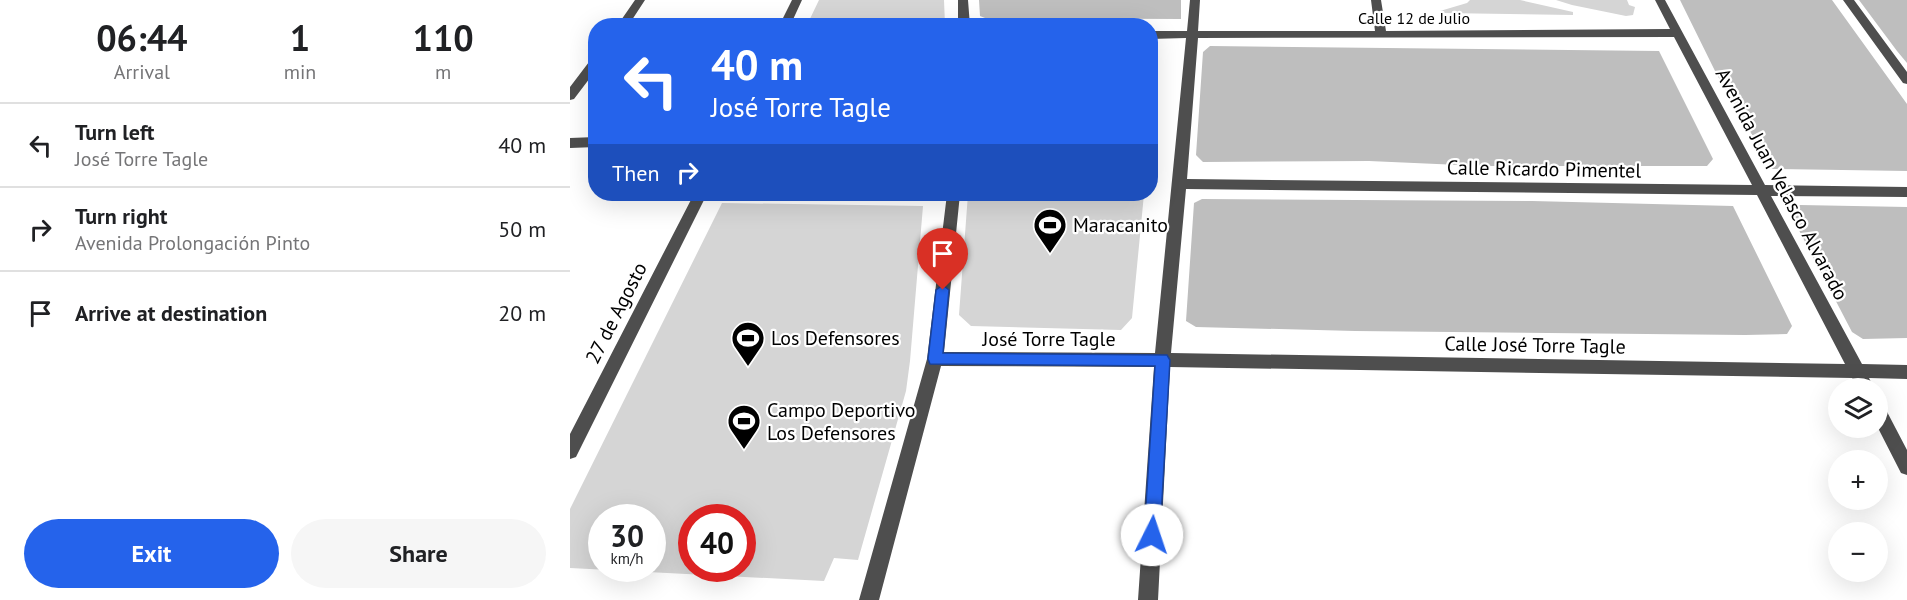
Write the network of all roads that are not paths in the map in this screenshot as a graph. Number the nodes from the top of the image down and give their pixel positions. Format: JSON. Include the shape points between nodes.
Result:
{"nodes":[{"id":1,"x":640,"y":0,"type":"edge"},
{"id":2,"x":797,"y":0,"type":"edge"},
{"id":3,"x":963,"y":0,"type":"edge"},
{"id":4,"x":1195,"y":0,"type":"edge"},
{"id":5,"x":1376,"y":0,"type":"edge"},
{"id":6,"x":1660,"y":0,"type":"edge"},
{"id":7,"x":1848,"y":0,"type":"edge"},
{"id":8,"x":628,"y":18,"type":"edge"},
{"id":9,"x":788,"y":18,"type":"edge"},
{"id":10,"x":964,"y":18,"type":"edge"},
{"id":11,"x":1678,"y":33,"type":"junction"},
{"id":12,"x":1158,"y":35,"type":"edge"},
{"id":13,"x":1381,"y":35,"type":"junction"},
{"id":14,"x":1192,"y":36,"type":"junction"},
{"id":15,"x":588,"y":72,"type":"edge"},
{"id":16,"x":1907,"y":80,"type":"edge"},
{"id":17,"x":570,"y":96,"type":"edge"},
{"id":18,"x":588,"y":142,"type":"edge"},
{"id":19,"x":570,"y":143,"type":"edge"},
{"id":20,"x":1180,"y":184,"type":"junction"},
{"id":21,"x":1764,"y":192,"type":"junction"},
{"id":22,"x":1907,"y":192,"type":"edge"},
{"id":23,"x":696,"y":201,"type":"edge"},
{"id":24,"x":952,"y":201,"type":"edge"},
{"id":25,"x":935,"y":359,"type":"junction"},
{"id":26,"x":1162,"y":360,"type":"junction"},
{"id":27,"x":1858,"y":372,"type":"junction"},
{"id":28,"x":1907,"y":372,"type":"edge"},
{"id":29,"x":1861,"y":378,"type":"edge"},
{"id":30,"x":1888,"y":430,"type":"edge"},
{"id":31,"x":570,"y":451,"type":"edge"},
{"id":32,"x":1907,"y":467,"type":"edge"},
{"id":33,"x":868,"y":600,"type":"edge"},
{"id":34,"x":1148,"y":600,"type":"edge"}],
"edges":[{"from":1,"to":8,"type":"street"},
{"from":2,"to":9,"type":"street"},
{"from":3,"to":10,"type":"street"},
{"from":4,"to":14,"type":"street"},
{"from":5,"to":13,"type":"street"},
{"from":6,"to":11,"type":"street","name":"Avenida Juan Velasco Alvarado"},
{"from":7,"to":16,"type":"street"},
{"from":11,"to":13,"type":"street","name":"Calle 12 de Julio"},
{"from":11,"to":21,"type":"street","name":"Avenida Juan Velasco Alvarado"},
{"from":12,"to":14,"type":"street","name":"Calle 12 de Julio"},
{"from":13,"to":14,"type":"street","name":"Calle 12 de Julio"},
{"from":14,"to":20,"type":"street"},
{"from":15,"to":17,"type":"street"},
{"from":18,"to":19,"type":"street"},
{"from":20,"to":21,"type":"street","name":"Calle Ricardo Pimentel"},
{"from":20,"to":26,"type":"street"},
{"from":21,"to":22,"type":"street","name":"Calle Ricardo Pimentel"},
{"from":21,"to":27,"type":"street","name":"Avenida Juan Velasco Alvarado"},
{"from":23,"to":31,"type":"street","name":"27 de Agosto"},
{"from":24,"to":25,"type":"street"},
{"from":25,"to":26,"type":"street","name":"José Torre Tagle"},
{"from":25,"to":33,"type":"street"},
{"from":26,"to":27,"type":"street","name":"Calle José Torre Tagle"},
{"from":26,"to":34,"type":"street"},
{"from":27,"to":28,"type":"street","name":"Calle José Torre Tagle"},
{"from":27,"to":29,"type":"street","name":"Avenida Juan Velasco Alvarado"},
{"from":30,"to":32,"type":"street"}]}
